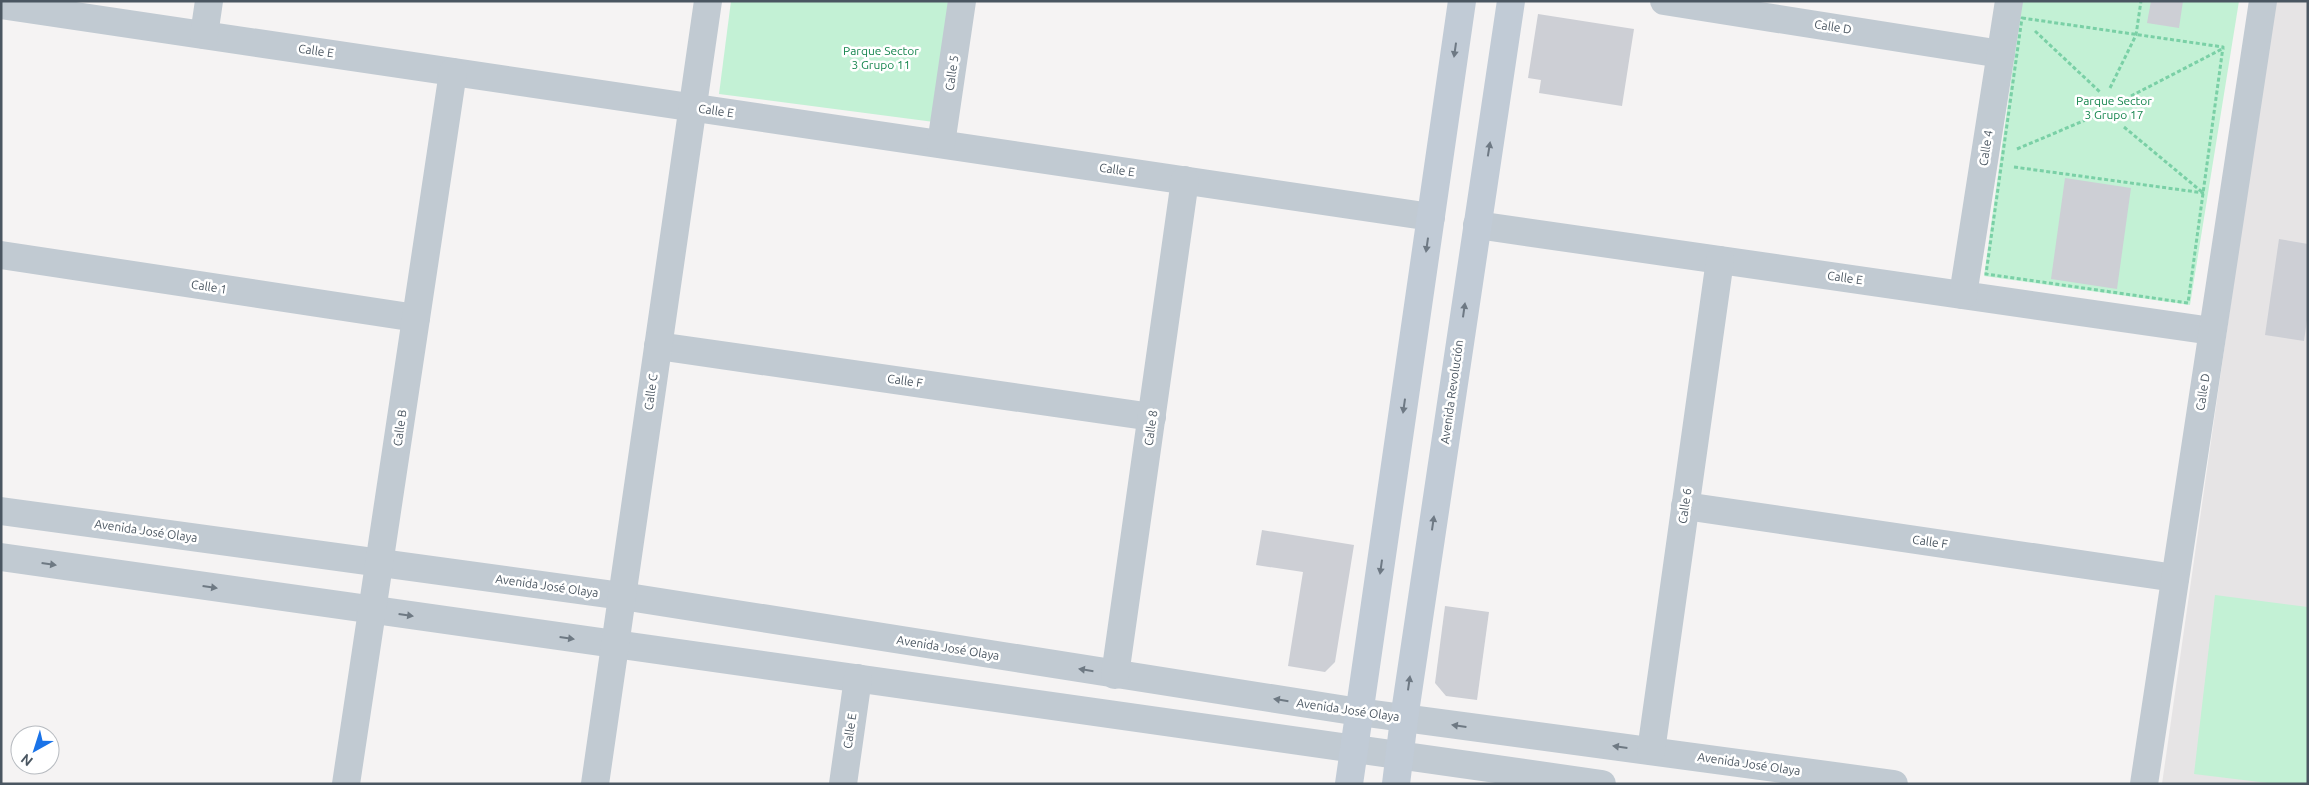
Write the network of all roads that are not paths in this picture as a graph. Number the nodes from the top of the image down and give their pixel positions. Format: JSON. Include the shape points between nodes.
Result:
{"nodes":[{"id":1,"x":209,"y":1,"type":"edge"},
{"id":2,"x":708,"y":1,"type":"edge"},
{"id":3,"x":962,"y":1,"type":"edge"},
{"id":4,"x":1462,"y":1,"type":"edge"},
{"id":5,"x":1511,"y":1,"type":"edge"},
{"id":6,"x":1664,"y":1,"type":"edge"},
{"id":7,"x":2262,"y":1,"type":"edge"},
{"id":8,"x":1,"y":5,"type":"edge"},
{"id":9,"x":2013,"y":12,"type":"edge"},
{"id":10,"x":204,"y":34,"type":"junction"},
{"id":11,"x":2001,"y":54,"type":"junction"},
{"id":12,"x":453,"y":72,"type":"junction"},
{"id":13,"x":693,"y":107,"type":"junction"},
{"id":14,"x":941,"y":144,"type":"junction"},
{"id":15,"x":1185,"y":180,"type":"junction"},
{"id":16,"x":1431,"y":217,"type":"junction"},
{"id":17,"x":1477,"y":225,"type":"junction"},
{"id":18,"x":1,"y":255,"type":"edge"},
{"id":19,"x":1720,"y":260,"type":"junction"},
{"id":20,"x":1963,"y":295,"type":"junction"},
{"id":21,"x":416,"y":318,"type":"junction"},
{"id":22,"x":2212,"y":331,"type":"junction"},
{"id":23,"x":658,"y":346,"type":"junction"},
{"id":24,"x":1152,"y":416,"type":"junction"},
{"id":25,"x":1685,"y":506,"type":"junction"},
{"id":26,"x":1,"y":510,"type":"edge"},
{"id":27,"x":1,"y":557,"type":"edge"},
{"id":28,"x":380,"y":563,"type":"junction"},
{"id":29,"x":2175,"y":578,"type":"junction"},
{"id":30,"x":622,"y":596,"type":"junction"},
{"id":31,"x":372,"y":610,"type":"junction"},
{"id":32,"x":615,"y":645,"type":"junction"},
{"id":33,"x":1115,"y":675,"type":"junction"},
{"id":34,"x":858,"y":678,"type":"junction"},
{"id":35,"x":1360,"y":712,"type":"junction"},
{"id":36,"x":1404,"y":719,"type":"junction"},
{"id":37,"x":1354,"y":749,"type":"junction"},
{"id":38,"x":1651,"y":751,"type":"junction"},
{"id":39,"x":1401,"y":755,"type":"junction"},
{"id":40,"x":346,"y":784,"type":"edge"},
{"id":41,"x":595,"y":784,"type":"edge"},
{"id":42,"x":843,"y":784,"type":"edge"},
{"id":43,"x":1349,"y":784,"type":"edge"},
{"id":44,"x":1396,"y":784,"type":"edge"},
{"id":45,"x":1602,"y":784,"type":"edge"},
{"id":46,"x":1894,"y":784,"type":"edge"},
{"id":47,"x":2144,"y":784,"type":"edge"}],
"edges":[{"from":1,"to":10,"type":"street"},
{"from":2,"to":13,"type":"street","name":"Calle C"},
{"from":3,"to":14,"type":"street","name":"Calle 5"},
{"from":4,"to":16,"type":"street","one_way":true},
{"from":17,"to":5,"type":"street","name":"Avenida Revolución","one_way":true},
{"from":6,"to":11,"type":"street","name":"Calle D"},
{"from":7,"to":22,"type":"street","name":"Calle D"},
{"from":8,"to":10,"type":"street","name":"Calle E"},
{"from":9,"to":11,"type":"street","name":"Calle 4"},
{"from":10,"to":12,"type":"street","name":"Calle E"},
{"from":11,"to":20,"type":"street","name":"Calle 4","via":[[1996,161]]},
{"from":12,"to":13,"type":"street","name":"Calle E"},
{"from":12,"to":21,"type":"street","name":"Calle B"},
{"from":13,"to":14,"type":"street","name":"Calle E"},
{"from":13,"to":23,"type":"street","name":"Calle C"},
{"from":14,"to":15,"type":"street","name":"Calle E"},
{"from":15,"to":16,"type":"street","name":"Calle E"},
{"from":15,"to":24,"type":"street","name":"Calle 8"},
{"from":16,"to":35,"type":"street","one_way":true},
{"from":17,"to":19,"type":"street","name":"Calle E"},
{"from":36,"to":17,"type":"street","name":"Avenida Revolución","one_way":true},
{"from":18,"to":21,"type":"street","name":"Calle 1"},
{"from":19,"to":20,"type":"street","name":"Calle E"},
{"from":19,"to":25,"type":"street","name":"Calle 6"},
{"from":20,"to":22,"type":"street","name":"Calle E"},
{"from":21,"to":28,"type":"street","name":"Calle B"},
{"from":22,"to":29,"type":"street","name":"Calle D"},
{"from":23,"to":24,"type":"street","name":"Calle F"},
{"from":23,"to":30,"type":"street","name":"Calle C"},
{"from":24,"to":33,"type":"street","name":"Calle 8"},
{"from":25,"to":29,"type":"street","name":"Calle F"},
{"from":25,"to":38,"type":"street","name":"Calle 6"},
{"from":26,"to":28,"type":"street","name":"Avenida José Olaya"},
{"from":27,"to":31,"type":"street","one_way":true},
{"from":28,"to":30,"type":"street","name":"Avenida José Olaya"},
{"from":28,"to":31,"type":"street","name":"Calle B"},
{"from":29,"to":47,"type":"street","name":"Calle D"},
{"from":30,"to":32,"type":"street","name":"Calle C"},
{"from":33,"to":30,"type":"street","name":"Avenida José Olaya","one_way":true},
{"from":31,"to":32,"type":"street","one_way":true},
{"from":31,"to":40,"type":"street","name":"Calle B"},
{"from":32,"to":34,"type":"street"},
{"from":32,"to":41,"type":"street","name":"Calle C"},
{"from":35,"to":33,"type":"street","name":"Avenida José Olaya","one_way":true},
{"from":34,"to":37,"type":"street"},
{"from":34,"to":42,"type":"street","name":"Calle E"},
{"from":35,"to":36,"type":"street","name":"Avenida José Olaya"},
{"from":35,"to":37,"type":"street"},
{"from":38,"to":36,"type":"street","name":"Avenida José Olaya","one_way":true},
{"from":36,"to":39,"type":"street","name":"Avenida Revolución"},
{"from":37,"to":39,"type":"street"},
{"from":37,"to":43,"type":"street"},
{"from":38,"to":46,"type":"street","name":"Avenida José Olaya"},
{"from":39,"to":44,"type":"street","name":"Avenida Revolución"},
{"from":39,"to":45,"type":"street"}]}
